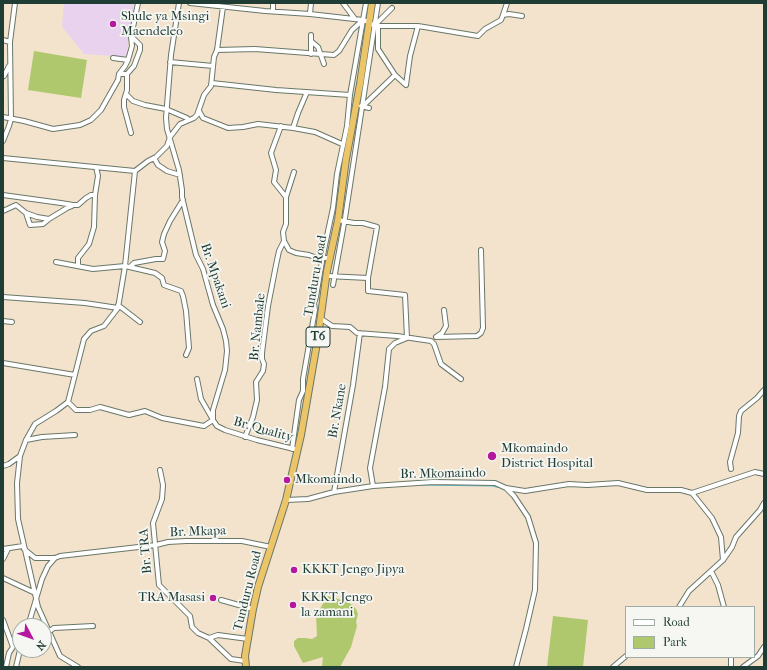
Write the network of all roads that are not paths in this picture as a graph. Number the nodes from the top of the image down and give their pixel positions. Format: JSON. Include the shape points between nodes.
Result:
{"nodes":[{"id":1,"x":15,"y":3,"type":"edge"},
{"id":2,"x":138,"y":3,"type":"edge"},
{"id":3,"x":179,"y":3,"type":"edge"},
{"id":4,"x":190,"y":3,"type":"edge"},
{"id":5,"x":273,"y":3,"type":"edge"},
{"id":6,"x":311,"y":3,"type":"edge"},
{"id":7,"x":344,"y":3,"type":"edge"},
{"id":8,"x":366,"y":3,"type":"edge"},
{"id":9,"x":372,"y":3,"type":"edge"},
{"id":10,"x":378,"y":3,"type":"edge"},
{"id":11,"x":507,"y":3,"type":"edge"},
{"id":12,"x":223,"y":7,"type":"junction"},
{"id":13,"x":392,"y":8,"type":"dead end"},
{"id":14,"x":273,"y":11,"type":"junction"},
{"id":15,"x":310,"y":14,"type":"junction"},
{"id":16,"x":503,"y":15,"type":"junction"},
{"id":17,"x":522,"y":16,"type":"dead end"},
{"id":18,"x":356,"y":19,"type":"junction"},
{"id":19,"x":371,"y":23,"type":"junction"},
{"id":20,"x":418,"y":26,"type":"junction"},
{"id":21,"x":311,"y":35,"type":"dead end"},
{"id":22,"x":131,"y":36,"type":"junction"},
{"id":23,"x":3,"y":40,"type":"edge"},
{"id":24,"x":10,"y":42,"type":"junction"},
{"id":25,"x":312,"y":42,"type":"junction"},
{"id":26,"x":217,"y":50,"type":"junction"},
{"id":27,"x":311,"y":54,"type":"junction"},
{"id":28,"x":321,"y":55,"type":"junction"},
{"id":29,"x":113,"y":58,"type":"dead end"},
{"id":30,"x":128,"y":60,"type":"junction"},
{"id":31,"x":170,"y":62,"type":"junction"},
{"id":32,"x":324,"y":64,"type":"dead end"},
{"id":33,"x":10,"y":65,"type":"junction"},
{"id":34,"x":213,"y":66,"type":"junction"},
{"id":35,"x":119,"y":74,"type":"junction"},
{"id":36,"x":128,"y":74,"type":"junction"},
{"id":37,"x":395,"y":75,"type":"junction"},
{"id":38,"x":4,"y":76,"type":"edge"},
{"id":39,"x":10,"y":79,"type":"junction"},
{"id":40,"x":212,"y":83,"type":"junction"},
{"id":41,"x":307,"y":92,"type":"junction"},
{"id":42,"x":126,"y":94,"type":"junction"},
{"id":43,"x":350,"y":95,"type":"junction"},
{"id":44,"x":359,"y":106,"type":"junction"},
{"id":45,"x":369,"y":108,"type":"dead end"},
{"id":46,"x":166,"y":109,"type":"junction"},
{"id":47,"x":199,"y":111,"type":"junction"},
{"id":48,"x":3,"y":117,"type":"edge"},
{"id":49,"x":194,"y":118,"type":"junction"},
{"id":50,"x":203,"y":118,"type":"junction"},
{"id":51,"x":11,"y":119,"type":"junction"},
{"id":52,"x":188,"y":120,"type":"junction"},
{"id":53,"x":281,"y":126,"type":"junction"},
{"id":54,"x":293,"y":128,"type":"junction"},
{"id":55,"x":131,"y":133,"type":"dead end"},
{"id":56,"x":170,"y":137,"type":"junction"},
{"id":57,"x":3,"y":141,"type":"edge"},
{"id":58,"x":342,"y":144,"type":"junction"},
{"id":59,"x":3,"y":158,"type":"edge"},
{"id":60,"x":154,"y":158,"type":"junction"},
{"id":61,"x":96,"y":167,"type":"junction"},
{"id":62,"x":135,"y":170,"type":"junction"},
{"id":63,"x":294,"y":172,"type":"dead end"},
{"id":64,"x":180,"y":175,"type":"junction"},
{"id":65,"x":3,"y":195,"type":"edge"},
{"id":66,"x":95,"y":195,"type":"junction"},
{"id":67,"x":286,"y":197,"type":"junction"},
{"id":68,"x":183,"y":200,"type":"junction"},
{"id":69,"x":73,"y":206,"type":"junction"},
{"id":70,"x":3,"y":211,"type":"edge"},
{"id":71,"x":26,"y":213,"type":"junction"},
{"id":72,"x":49,"y":219,"type":"junction"},
{"id":73,"x":338,"y":220,"type":"junction"},
{"id":74,"x":345,"y":220,"type":"junction"},
{"id":75,"x":284,"y":241,"type":"junction"},
{"id":76,"x":480,"y":250,"type":"dead end"},
{"id":77,"x":323,"y":258,"type":"junction"},
{"id":78,"x":330,"y":258,"type":"junction"},
{"id":79,"x":56,"y":262,"type":"dead end"},
{"id":80,"x":78,"y":266,"type":"junction"},
{"id":81,"x":127,"y":267,"type":"junction"},
{"id":82,"x":327,"y":276,"type":"junction"},
{"id":83,"x":334,"y":276,"type":"junction"},
{"id":84,"x":368,"y":278,"type":"junction"},
{"id":85,"x":333,"y":285,"type":"dead end"},
{"id":86,"x":3,"y":297,"type":"edge"},
{"id":87,"x":118,"y":307,"type":"junction"},
{"id":88,"x":444,"y":310,"type":"dead end"},
{"id":89,"x":320,"y":318,"type":"junction"},
{"id":90,"x":3,"y":321,"type":"edge"},
{"id":91,"x":12,"y":322,"type":"dead end"},
{"id":92,"x":140,"y":322,"type":"dead end"},
{"id":93,"x":360,"y":333,"type":"junction"},
{"id":94,"x":436,"y":337,"type":"junction"},
{"id":95,"x":407,"y":338,"type":"junction"},
{"id":96,"x":431,"y":341,"type":"junction"},
{"id":97,"x":186,"y":355,"type":"dead end"},
{"id":98,"x":3,"y":363,"type":"edge"},
{"id":99,"x":74,"y":375,"type":"junction"},
{"id":100,"x":197,"y":379,"type":"dead end"},
{"id":101,"x":461,"y":379,"type":"dead end"},
{"id":102,"x":764,"y":390,"type":"edge"},
{"id":103,"x":68,"y":402,"type":"junction"},
{"id":104,"x":213,"y":420,"type":"junction"},
{"id":105,"x":75,"y":435,"type":"dead end"},
{"id":106,"x":245,"y":437,"type":"junction"},
{"id":107,"x":26,"y":440,"type":"junction"},
{"id":108,"x":294,"y":450,"type":"junction"},
{"id":109,"x":20,"y":456,"type":"junction"},
{"id":110,"x":3,"y":466,"type":"edge"},
{"id":111,"x":731,"y":469,"type":"dead end"},
{"id":112,"x":160,"y":470,"type":"dead end"},
{"id":113,"x":764,"y":474,"type":"edge"},
{"id":114,"x":373,"y":486,"type":"junction"},
{"id":115,"x":506,"y":488,"type":"junction"},
{"id":116,"x":334,"y":492,"type":"junction"},
{"id":117,"x":692,"y":493,"type":"junction"},
{"id":118,"x":286,"y":500,"type":"junction"},
{"id":119,"x":764,"y":503,"type":"edge"},
{"id":120,"x":156,"y":545,"type":"junction"},
{"id":121,"x":270,"y":547,"type":"junction"},
{"id":122,"x":24,"y":548,"type":"junction"},
{"id":123,"x":3,"y":549,"type":"edge"},
{"id":124,"x":8,"y":549,"type":"junction"},
{"id":125,"x":55,"y":558,"type":"junction"},
{"id":126,"x":3,"y":559,"type":"edge"},
{"id":127,"x":723,"y":560,"type":"junction"},
{"id":128,"x":711,"y":571,"type":"junction"},
{"id":129,"x":3,"y":578,"type":"edge"},
{"id":130,"x":34,"y":592,"type":"junction"},
{"id":131,"x":36,"y":600,"type":"junction"},
{"id":132,"x":221,"y":600,"type":"dead end"},
{"id":133,"x":680,"y":606,"type":"edge"},
{"id":134,"x":724,"y":606,"type":"edge"},
{"id":135,"x":253,"y":609,"type":"junction"},
{"id":136,"x":30,"y":618,"type":"edge"},
{"id":137,"x":42,"y":618,"type":"edge"},
{"id":138,"x":3,"y":620,"type":"edge"},
{"id":139,"x":93,"y":626,"type":"dead end"},
{"id":140,"x":52,"y":629,"type":"edge"},
{"id":141,"x":209,"y":638,"type":"junction"},
{"id":142,"x":248,"y":639,"type":"junction"},
{"id":143,"x":52,"y":642,"type":"edge"},
{"id":144,"x":12,"y":644,"type":"edge"},
{"id":145,"x":764,"y":647,"type":"edge"},
{"id":146,"x":12,"y":648,"type":"edge"},
{"id":147,"x":625,"y":657,"type":"edge"},
{"id":148,"x":246,"y":664,"type":"edge"},
{"id":149,"x":6,"y":667,"type":"edge"},
{"id":150,"x":78,"y":667,"type":"edge"},
{"id":151,"x":516,"y":667,"type":"edge"},
{"id":152,"x":613,"y":667,"type":"edge"},
{"id":153,"x":743,"y":667,"type":"edge"}],
"edges":[{"from":1,"to":24,"type":"street"},
{"from":2,"to":22,"type":"street"},
{"from":3,"to":31,"type":"street","name":"Br. Mpakani"},
{"from":4,"to":12,"type":"street"},
{"from":5,"to":14,"type":"street"},
{"from":6,"to":15,"type":"street"},
{"from":7,"to":18,"type":"street"},
{"from":8,"to":19,"type":"street"},
{"from":9,"to":19,"type":"highway","name":"Tunduru Road","number":"T6"},
{"from":10,"to":19,"type":"street"},
{"from":11,"to":16,"type":"street"},
{"from":12,"to":14,"type":"street"},
{"from":12,"to":26,"type":"street"},
{"from":13,"to":19,"type":"street"},
{"from":14,"to":15,"type":"street"},
{"from":15,"to":18,"type":"street"},
{"from":16,"to":17,"type":"street"},
{"from":16,"to":20,"type":"street","via":[[501,20],[478,36]]},
{"from":18,"to":19,"type":"street"},
{"from":19,"to":20,"type":"street"},
{"from":19,"to":28,"type":"street","via":[[352,30],[334,56]]},
{"from":19,"to":37,"type":"street","via":[[378,49]]},
{"from":19,"to":43,"type":"street"},
{"from":19,"to":44,"type":"highway","name":"Tunduru Road","number":"T6"},
{"from":20,"to":37,"type":"street","via":[[406,85]]},
{"from":21,"to":25,"type":"street"},
{"from":22,"to":30,"type":"street","via":[[132,46]]},
{"from":22,"to":36,"type":"street","via":[[140,45],[140,50]]},
{"from":23,"to":24,"type":"street"},
{"from":24,"to":33,"type":"street"},
{"from":25,"to":27,"type":"street"},
{"from":25,"to":28,"type":"street","via":[[318,47]]},
{"from":26,"to":27,"type":"street","via":[[255,49]]},
{"from":26,"to":34,"type":"street"},
{"from":27,"to":28,"type":"street"},
{"from":28,"to":32,"type":"street"},
{"from":29,"to":30,"type":"street"},
{"from":30,"to":35,"type":"street"},
{"from":31,"to":34,"type":"street"},
{"from":31,"to":46,"type":"street","name":"Br. Mpakani"},
{"from":33,"to":38,"type":"street"},
{"from":33,"to":39,"type":"street"},
{"from":34,"to":40,"type":"street"},
{"from":35,"to":36,"type":"street"},
{"from":35,"to":51,"type":"street","via":[[101,110],[91,120],[80,125],[53,129]]},
{"from":36,"to":42,"type":"street"},
{"from":37,"to":44,"type":"street"},
{"from":38,"to":39,"type":"street"},
{"from":39,"to":51,"type":"street"},
{"from":40,"to":41,"type":"street"},
{"from":40,"to":47,"type":"street","via":[[204,95]]},
{"from":41,"to":43,"type":"street"},
{"from":41,"to":54,"type":"street"},
{"from":42,"to":46,"type":"street","via":[[133,101]]},
{"from":42,"to":55,"type":"street","via":[[124,108]]},
{"from":43,"to":58,"type":"street","via":[[347,126]]},
{"from":44,"to":45,"type":"street"},
{"from":44,"to":73,"type":"highway","name":"Tunduru Road","number":"T6","via":[[346,159]]},
{"from":44,"to":74,"type":"street"},
{"from":46,"to":52,"type":"street"},
{"from":46,"to":56,"type":"street","name":"Br. Mpakani"},
{"from":47,"to":49,"type":"street"},
{"from":47,"to":50,"type":"street"},
{"from":48,"to":51,"type":"street"},
{"from":49,"to":50,"type":"street"},
{"from":49,"to":52,"type":"street"},
{"from":50,"to":53,"type":"street","via":[[228,128],[258,124]]},
{"from":51,"to":57,"type":"street"},
{"from":52,"to":56,"type":"street","via":[[180,124]]},
{"from":53,"to":54,"type":"street"},
{"from":53,"to":67,"type":"street","via":[[270,153],[276,170],[274,182]]},
{"from":54,"to":58,"type":"street","via":[[315,132]]},
{"from":56,"to":60,"type":"street","via":[[167,146]]},
{"from":56,"to":64,"type":"street","name":"Br. Mpakani"},
{"from":58,"to":77,"type":"street"},
{"from":59,"to":61,"type":"street"},
{"from":60,"to":62,"type":"street"},
{"from":60,"to":64,"type":"street","via":[[158,165],[167,171]]},
{"from":61,"to":62,"type":"street"},
{"from":61,"to":66,"type":"street","via":[[98,176]]},
{"from":62,"to":81,"type":"street"},
{"from":63,"to":67,"type":"street","name":"Br. Nambale"},
{"from":64,"to":68,"type":"street","name":"Br. Mpakani"},
{"from":65,"to":69,"type":"street"},
{"from":66,"to":69,"type":"street"},
{"from":66,"to":80,"type":"street","via":[[94,227],[89,244],[78,258]]},
{"from":67,"to":75,"type":"street","name":"Br. Nambale"},
{"from":68,"to":81,"type":"street","via":[[164,234],[163,259],[134,263]]},
{"from":68,"to":104,"type":"street","name":"Br. Mpakani","via":[[196,254],[226,341],[226,370],[213,410]]},
{"from":69,"to":72,"type":"street"},
{"from":70,"to":71,"type":"street","via":[[16,205]]},
{"from":71,"to":72,"type":"street"},
{"from":71,"to":72,"type":"street","via":[[30,224],[44,224]]},
{"from":73,"to":74,"type":"street"},
{"from":73,"to":78,"type":"highway","name":"Tunduru Road","number":"T6"},
{"from":74,"to":83,"type":"street"},
{"from":74,"to":84,"type":"street","via":[[377,227]]},
{"from":75,"to":77,"type":"street","via":[[289,250]]},
{"from":75,"to":106,"type":"street","name":"Br. Nambale","via":[[279,251],[268,306],[262,353],[263,371],[256,382],[257,400]]},
{"from":76,"to":94,"type":"street","via":[[480,333],[477,336]]},
{"from":77,"to":78,"type":"street"},
{"from":77,"to":108,"type":"street","via":[[314,303],[303,391],[299,400]]},
{"from":78,"to":82,"type":"highway","name":"Tunduru Road","number":"T6"},
{"from":79,"to":80,"type":"street"},
{"from":80,"to":81,"type":"street","via":[[93,269]]},
{"from":81,"to":87,"type":"street"},
{"from":81,"to":97,"type":"street","via":[[155,273],[162,278],[164,285],[180,291],[184,296],[189,348]]},
{"from":82,"to":83,"type":"street"},
{"from":82,"to":89,"type":"highway","name":"Tunduru Road","number":"T6"},
{"from":83,"to":84,"type":"street"},
{"from":83,"to":85,"type":"street"},
{"from":84,"to":95,"type":"street","via":[[368,290],[405,295]]},
{"from":86,"to":87,"type":"street"},
{"from":87,"to":92,"type":"street"},
{"from":87,"to":99,"type":"street","via":[[104,326],[91,331],[84,339]]},
{"from":88,"to":94,"type":"street","via":[[446,326]]},
{"from":89,"to":93,"type":"street","via":[[332,326],[350,327]]},
{"from":89,"to":108,"type":"highway","name":"Tunduru Road","number":"T6","via":[[308,400]]},
{"from":90,"to":91,"type":"street"},
{"from":93,"to":95,"type":"street"},
{"from":93,"to":116,"type":"street","name":"Br. Nkane"},
{"from":94,"to":96,"type":"street"},
{"from":95,"to":96,"type":"street"},
{"from":95,"to":114,"type":"street","via":[[389,349],[385,387],[370,468]]},
{"from":96,"to":101,"type":"street","via":[[441,364]]},
{"from":98,"to":99,"type":"street"},
{"from":99,"to":103,"type":"street"},
{"from":100,"to":104,"type":"street","via":[[201,399]]},
{"from":102,"to":111,"type":"street","via":[[741,411],[730,462]]},
{"from":103,"to":104,"type":"street","via":[[76,410],[100,407],[129,415],[145,411],[162,418],[204,426]]},
{"from":103,"to":107,"type":"street","via":[[35,424]]},
{"from":104,"to":106,"type":"street","name":"Br. Quality","via":[[217,426]]},
{"from":105,"to":107,"type":"street"},
{"from":106,"to":108,"type":"street","name":"Br. Quality"},
{"from":107,"to":109,"type":"street"},
{"from":108,"to":118,"type":"highway","name":"Tunduru Road","number":"T6"},
{"from":109,"to":110,"type":"street"},
{"from":109,"to":122,"type":"street","via":[[17,483],[18,519]]},
{"from":112,"to":120,"type":"street","name":"Br. TRA","via":[[162,499],[153,523]]},
{"from":113,"to":117,"type":"street","via":[[755,472]]},
{"from":114,"to":115,"type":"street","name":"Br. Mkomaindo","via":[[433,482],[495,483]]},
{"from":114,"to":116,"type":"street","name":"Br. Mkomaindo"},
{"from":115,"to":117,"type":"street","name":"Br. Mkomaindo","via":[[525,491],[569,484],[618,483],[647,490],[680,490]]},
{"from":115,"to":151,"type":"street","via":[[528,517],[536,543],[535,590]]},
{"from":116,"to":118,"type":"street","name":"Br. Mkomaindo","via":[[308,499]]},
{"from":117,"to":127,"type":"street","via":[[712,518],[721,537]]},
{"from":118,"to":121,"type":"highway","name":"Tunduru Road","number":"T6"},
{"from":119,"to":127,"type":"street","via":[[736,537]]},
{"from":120,"to":121,"type":"street","name":"Br. Mkapa","via":[[186,541],[242,541]]},
{"from":120,"to":125,"type":"street","name":"Br. Mkapa"},
{"from":120,"to":141,"type":"street","name":"Br. TRA","via":[[160,585],[190,616],[192,627]]},
{"from":121,"to":135,"type":"highway","name":"Tunduru Road","number":"T6"},
{"from":122,"to":124,"type":"street"},
{"from":122,"to":125,"type":"street","name":"Br. Mkapa","via":[[35,558]]},
{"from":122,"to":130,"type":"street"},
{"from":123,"to":124,"type":"street"},
{"from":124,"to":126,"type":"street"},
{"from":125,"to":131,"type":"street","via":[[42,578]]},
{"from":127,"to":128,"type":"street"},
{"from":128,"to":133,"type":"street","via":[[689,591]]},
{"from":128,"to":134,"type":"street"},
{"from":129,"to":130,"type":"street"},
{"from":130,"to":131,"type":"street"},
{"from":131,"to":136,"type":"street"},
{"from":131,"to":137,"type":"street"},
{"from":132,"to":135,"type":"street"},
{"from":135,"to":142,"type":"highway","name":"Tunduru Road","number":"T6"},
{"from":138,"to":144,"type":"street"},
{"from":139,"to":140,"type":"street"},
{"from":141,"to":142,"type":"street","via":[[218,635]]},
{"from":141,"to":148,"type":"street","name":"Br. TRA","via":[[231,659]]},
{"from":142,"to":148,"type":"highway","name":"Tunduru Road","number":"T6"},
{"from":143,"to":150,"type":"street","via":[[60,656]]},
{"from":145,"to":153,"type":"street","via":[[758,656]]},
{"from":146,"to":149,"type":"street"},
{"from":147,"to":152,"type":"street"}]}
